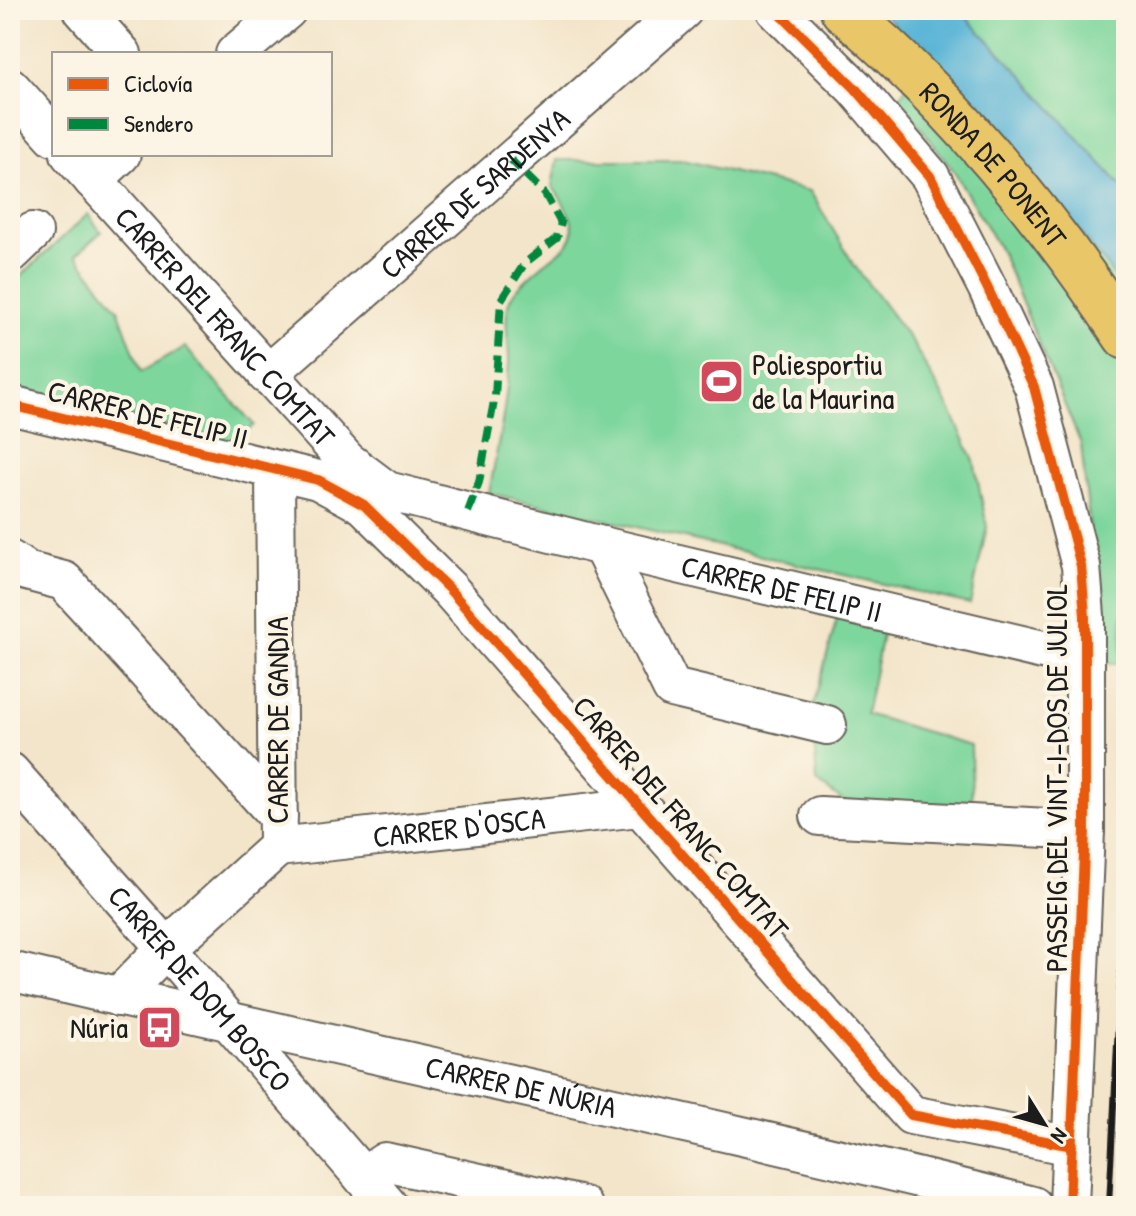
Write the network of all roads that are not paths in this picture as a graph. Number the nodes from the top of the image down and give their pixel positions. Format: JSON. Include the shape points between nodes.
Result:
{"nodes":[{"id":1,"x":83,"y":10,"type":"edge"},
{"id":2,"x":287,"y":10,"type":"edge"},
{"id":3,"x":683,"y":10,"type":"edge"},
{"id":4,"x":776,"y":10,"type":"edge"},
{"id":5,"x":843,"y":10,"type":"edge"},
{"id":6,"x":120,"y":52,"type":"edge"},
{"id":7,"x":237,"y":52,"type":"edge"},
{"id":8,"x":10,"y":87,"type":"edge"},
{"id":9,"x":52,"y":134,"type":"edge"},
{"id":10,"x":115,"y":156,"type":"edge"},
{"id":11,"x":82,"y":167,"type":"edge"},
{"id":12,"x":1126,"y":337,"type":"edge"},
{"id":13,"x":267,"y":375,"type":"junction"},
{"id":14,"x":10,"y":405,"type":"edge"},
{"id":15,"x":275,"y":470,"type":"junction"},
{"id":16,"x":387,"y":491,"type":"joint"},
{"id":17,"x":602,"y":546,"type":"junction"},
{"id":18,"x":10,"y":560,"type":"edge"},
{"id":19,"x":1085,"y":660,"type":"junction"},
{"id":20,"x":827,"y":725,"type":"dead end"},
{"id":21,"x":10,"y":772,"type":"edge"},
{"id":22,"x":639,"y":807,"type":"junction"},
{"id":23,"x":820,"y":816,"type":"dead end"},
{"id":24,"x":1085,"y":830,"type":"junction"},
{"id":25,"x":278,"y":831,"type":"junction"},
{"id":26,"x":166,"y":948,"type":"junction"},
{"id":27,"x":10,"y":971,"type":"edge"},
{"id":28,"x":118,"y":997,"type":"junction"},
{"id":29,"x":230,"y":1023,"type":"junction"},
{"id":30,"x":911,"y":1115,"type":"junction"},
{"id":31,"x":1072,"y":1146,"type":"junction"},
{"id":32,"x":901,"y":1173,"type":"junction"},
{"id":33,"x":363,"y":1177,"type":"junction"},
{"id":34,"x":388,"y":1206,"type":"edge"},
{"id":35,"x":583,"y":1206,"type":"edge"},
{"id":36,"x":1033,"y":1206,"type":"edge"},
{"id":37,"x":1069,"y":1206,"type":"edge"}],
"edges":[{"from":1,"to":6,"type":"street"},
{"from":2,"to":7,"type":"street"},
{"from":3,"to":13,"type":"street","name":"CARRER DE SARDENYA"},
{"from":4,"to":19,"type":"street","name":"PASSEIG DEL VINT-I-DOS DE JULIOL","via":[[855,88],[930,176],[987,287],[1034,387],[1053,457],[1081,566]]},
{"from":5,"to":12,"type":"main road","name":"RONDA DE PONENT","via":[[902,64],[1011,181]]},
{"from":8,"to":9,"type":"street"},
{"from":10,"to":11,"type":"street"},
{"from":11,"to":13,"type":"street","name":"CARRER DEL FRANC COMTAT"},
{"from":13,"to":16,"type":"street","name":"CARRER DEL FRANC COMTAT","via":[[347,461]]},
{"from":14,"to":15,"type":"street","name":"CARRER DE FELIP II"},
{"from":15,"to":22,"type":"street","name":"CARRER DEL FRANC COMTAT","via":[[318,480],[364,505],[449,589]]},
{"from":15,"to":25,"type":"street","name":"CARRER DE GANDIA"},
{"from":16,"to":17,"type":"street","name":"CARRER DE FELIP II"},
{"from":17,"to":19,"type":"street","name":"CARRER DE FELIP II"},
{"from":17,"to":20,"type":"street","via":[[672,688]]},
{"from":18,"to":25,"type":"street","via":[[26,571],[64,581]]},
{"from":19,"to":24,"type":"street","name":"PASSEIG DEL VINT-I-DOS DE JULIOL"},
{"from":21,"to":26,"type":"street","name":"CARRER DE DOM BOSCO"},
{"from":22,"to":25,"type":"street","name":"CARRER D'OSCA"},
{"from":22,"to":30,"type":"street","name":"CARRER DEL FRANC COMTAT"},
{"from":23,"to":24,"type":"street"},
{"from":24,"to":31,"type":"street","name":"PASSEIG DEL VINT-I-DOS DE JULIOL"},
{"from":25,"to":26,"type":"street","name":"CARRER DE GANDIA"},
{"from":26,"to":28,"type":"street","name":"CARRER DE GANDIA"},
{"from":26,"to":29,"type":"street","name":"CARRER DE DOM BOSCO"},
{"from":27,"to":28,"type":"street","name":"CARRER DE NÚRIA"},
{"from":28,"to":29,"type":"street","name":"CARRER DE NÚRIA"},
{"from":29,"to":32,"type":"street","name":"CARRER DE NÚRIA"},
{"from":29,"to":33,"type":"street","name":"CARRER DE DOM BOSCO"},
{"from":30,"to":31,"type":"street"},
{"from":30,"to":32,"type":"street"},
{"from":31,"to":37,"type":"street","name":"PASSEIG DEL VINT-I-DOS DE JULIOL"},
{"from":32,"to":36,"type":"street","name":"CARRER DE NÚRIA"},
{"from":33,"to":34,"type":"street","name":"CARRER DE DOM BOSCO"},
{"from":33,"to":35,"type":"street","via":[[385,1162]]}]}
